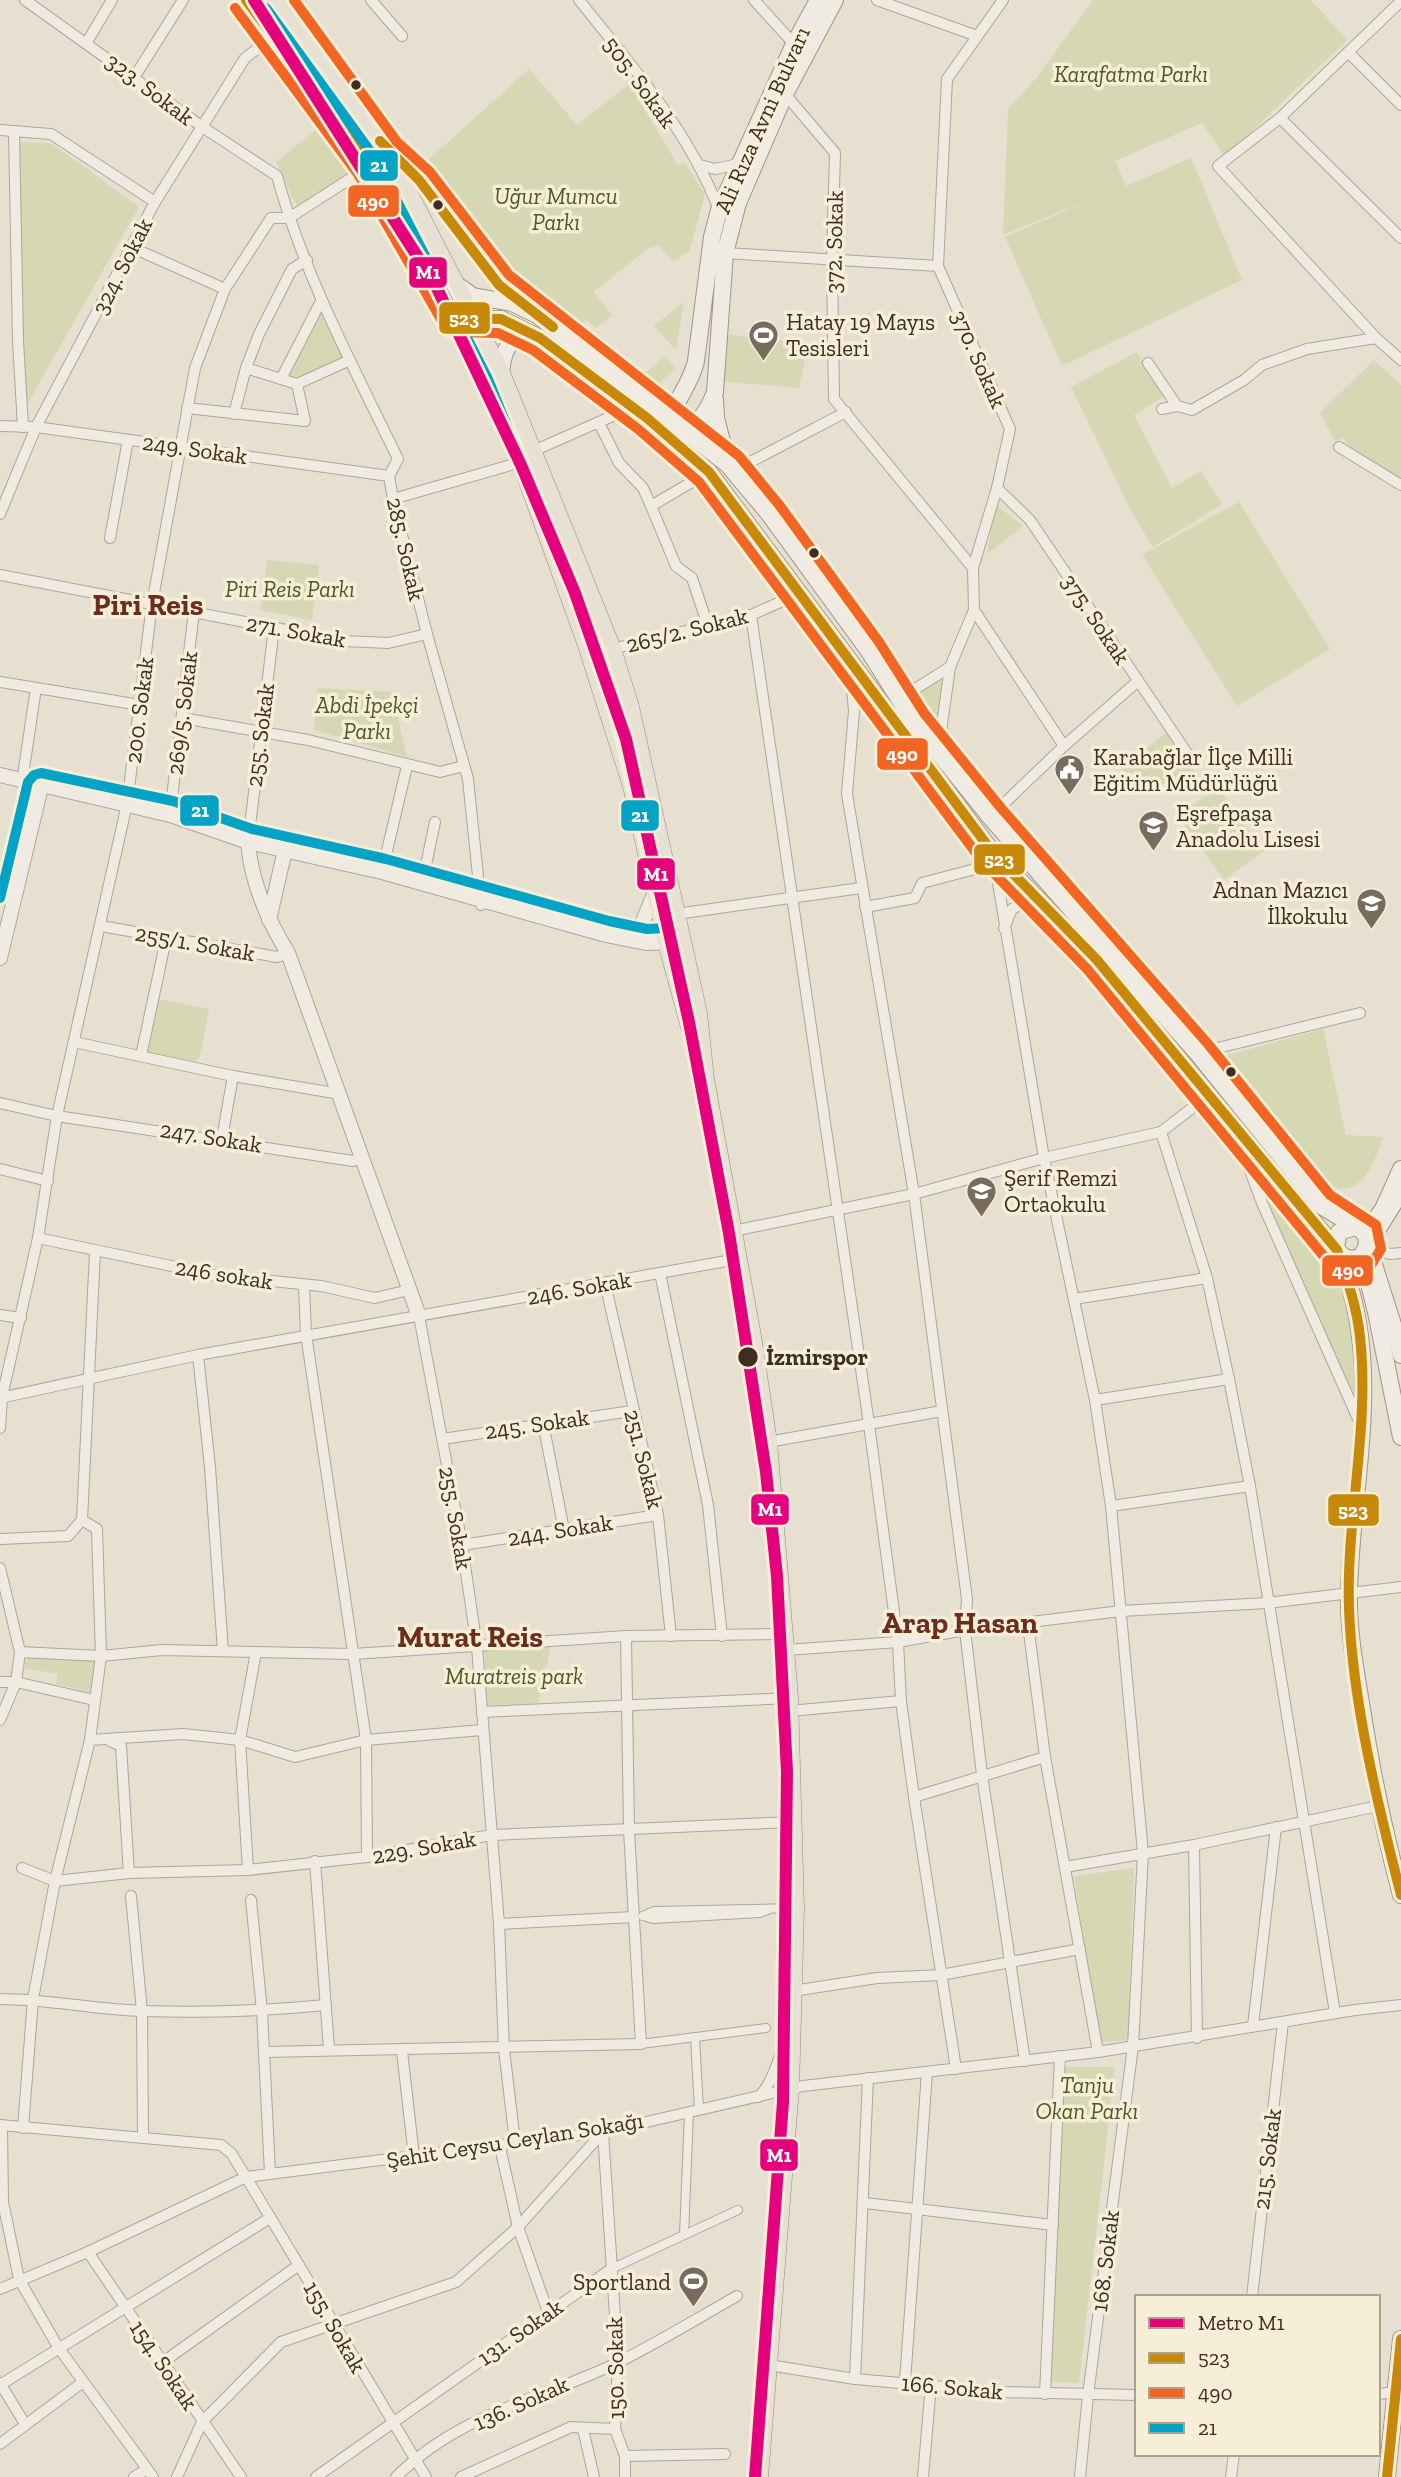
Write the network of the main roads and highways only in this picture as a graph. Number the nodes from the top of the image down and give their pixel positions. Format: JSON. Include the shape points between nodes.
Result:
{"nodes":[{"id":1,"x":246,"y":0,"type":"edge"},
{"id":2,"x":277,"y":0,"type":"edge"},
{"id":3,"x":818,"y":0,"type":"edge"},
{"id":4,"x":835,"y":0,"type":"edge"},
{"id":5,"x":457,"y":285,"type":"junction"},
{"id":6,"x":493,"y":301,"type":"junction"},
{"id":7,"x":467,"y":315,"type":"junction"},
{"id":8,"x":540,"y":338,"type":"junction"},
{"id":9,"x":501,"y":373,"type":"junction"},
{"id":10,"x":715,"y":392,"type":"junction"},
{"id":11,"x":672,"y":410,"type":"junction"},
{"id":12,"x":686,"y":431,"type":"junction"},
{"id":13,"x":669,"y":436,"type":"junction"},
{"id":14,"x":526,"y":457,"type":"junction"},
{"id":15,"x":730,"y":468,"type":"junction"},
{"id":16,"x":675,"y":942,"type":"junction"},
{"id":17,"x":1401,"y":1169,"type":"edge"},
{"id":18,"x":1401,"y":1192,"type":"edge"},
{"id":19,"x":1393,"y":1209,"type":"edge"},
{"id":20,"x":1332,"y":1213,"type":"junction"},
{"id":21,"x":1357,"y":1227,"type":"junction"},
{"id":22,"x":1367,"y":1247,"type":"junction"},
{"id":23,"x":1337,"y":1250,"type":"junction"},
{"id":24,"x":1354,"y":1291,"type":"junction"},
{"id":25,"x":1376,"y":1312,"type":"junction"},
{"id":26,"x":1399,"y":1334,"type":"edge"},
{"id":27,"x":1401,"y":1354,"type":"edge"},
{"id":28,"x":1401,"y":1437,"type":"edge"},
{"id":29,"x":1401,"y":1895,"type":"edge"},
{"id":30,"x":1401,"y":2339,"type":"edge"},
{"id":31,"x":1387,"y":2393,"type":"edge"},
{"id":32,"x":759,"y":2477,"type":"edge"},
{"id":33,"x":1387,"y":2477,"type":"edge"}],
"edges":[{"from":1,"to":7,"type":"main road","via":[[370,166],[426,261]]},
{"from":2,"to":5,"type":"main road","via":[[387,151]]},
{"from":3,"to":11,"type":"main road","name":"Ali Rıza Avni Bulvarı","via":[[719,210],[696,361]]},
{"from":4,"to":10,"type":"main road","name":"Ali Rıza Avni Bulvarı","via":[[785,94],[738,202],[725,253]]},
{"from":5,"to":6,"type":"main road","via":[[473,296]]},
{"from":5,"to":7,"type":"main road"},
{"from":6,"to":7,"type":"main road"},
{"from":6,"to":11,"type":"main road","via":[[512,303],[537,315],[653,404]]},
{"from":7,"to":8,"type":"main road","via":[[501,319]]},
{"from":7,"to":9,"type":"main road"},
{"from":7,"to":14,"type":"main road"},
{"from":8,"to":9,"type":"main road","via":[[510,342],[503,353]]},
{"from":8,"to":13,"type":"main road"},
{"from":9,"to":14,"type":"main road"},
{"from":10,"to":12,"type":"main road","name":"Ali Rıza Avni Bulvarı","via":[[703,419]]},
{"from":10,"to":15,"type":"main road","via":[[716,418]]},
{"from":11,"to":12,"type":"main road"},
{"from":11,"to":13,"type":"main road"},
{"from":12,"to":13,"type":"main road"},
{"from":12,"to":15,"type":"main road"},
{"from":13,"to":23,"type":"main road","via":[[709,472],[993,853],[1097,960]]},
{"from":14,"to":16,"type":"main road","via":[[632,786],[655,891]]},
{"from":14,"to":16,"type":"main road","via":[[612,649],[676,914]]},
{"from":15,"to":20,"type":"main road","via":[[777,524],[938,753],[1197,1053],[1312,1196]]},
{"from":16,"to":32,"type":"main road","via":[[705,1079],[768,1442],[789,1704],[794,1908],[790,2088]]},
{"from":17,"to":19,"type":"main road"},
{"from":18,"to":19,"type":"main road"},
{"from":19,"to":20,"type":"main road"},
{"from":19,"to":21,"type":"main road"},
{"from":19,"to":22,"type":"main road"},
{"from":20,"to":21,"type":"main road"},
{"from":21,"to":22,"type":"main road","via":[[1367,1237]]},
{"from":21,"to":23,"type":"main road","via":[[1339,1232]]},
{"from":22,"to":23,"type":"main road","via":[[1356,1258],[1345,1258]]},
{"from":22,"to":25,"type":"main road","via":[[1365,1268]]},
{"from":22,"to":26,"type":"main road"},
{"from":23,"to":24,"type":"main road"},
{"from":24,"to":25,"type":"main road"},
{"from":24,"to":29,"type":"main road","via":[[1364,1354],[1363,1430],[1349,1592],[1351,1641],[1378,1807]]},
{"from":25,"to":26,"type":"main road"},
{"from":25,"to":28,"type":"main road"},
{"from":26,"to":27,"type":"main road"},
{"from":30,"to":31,"type":"main road"},
{"from":31,"to":33,"type":"main road"}]}
